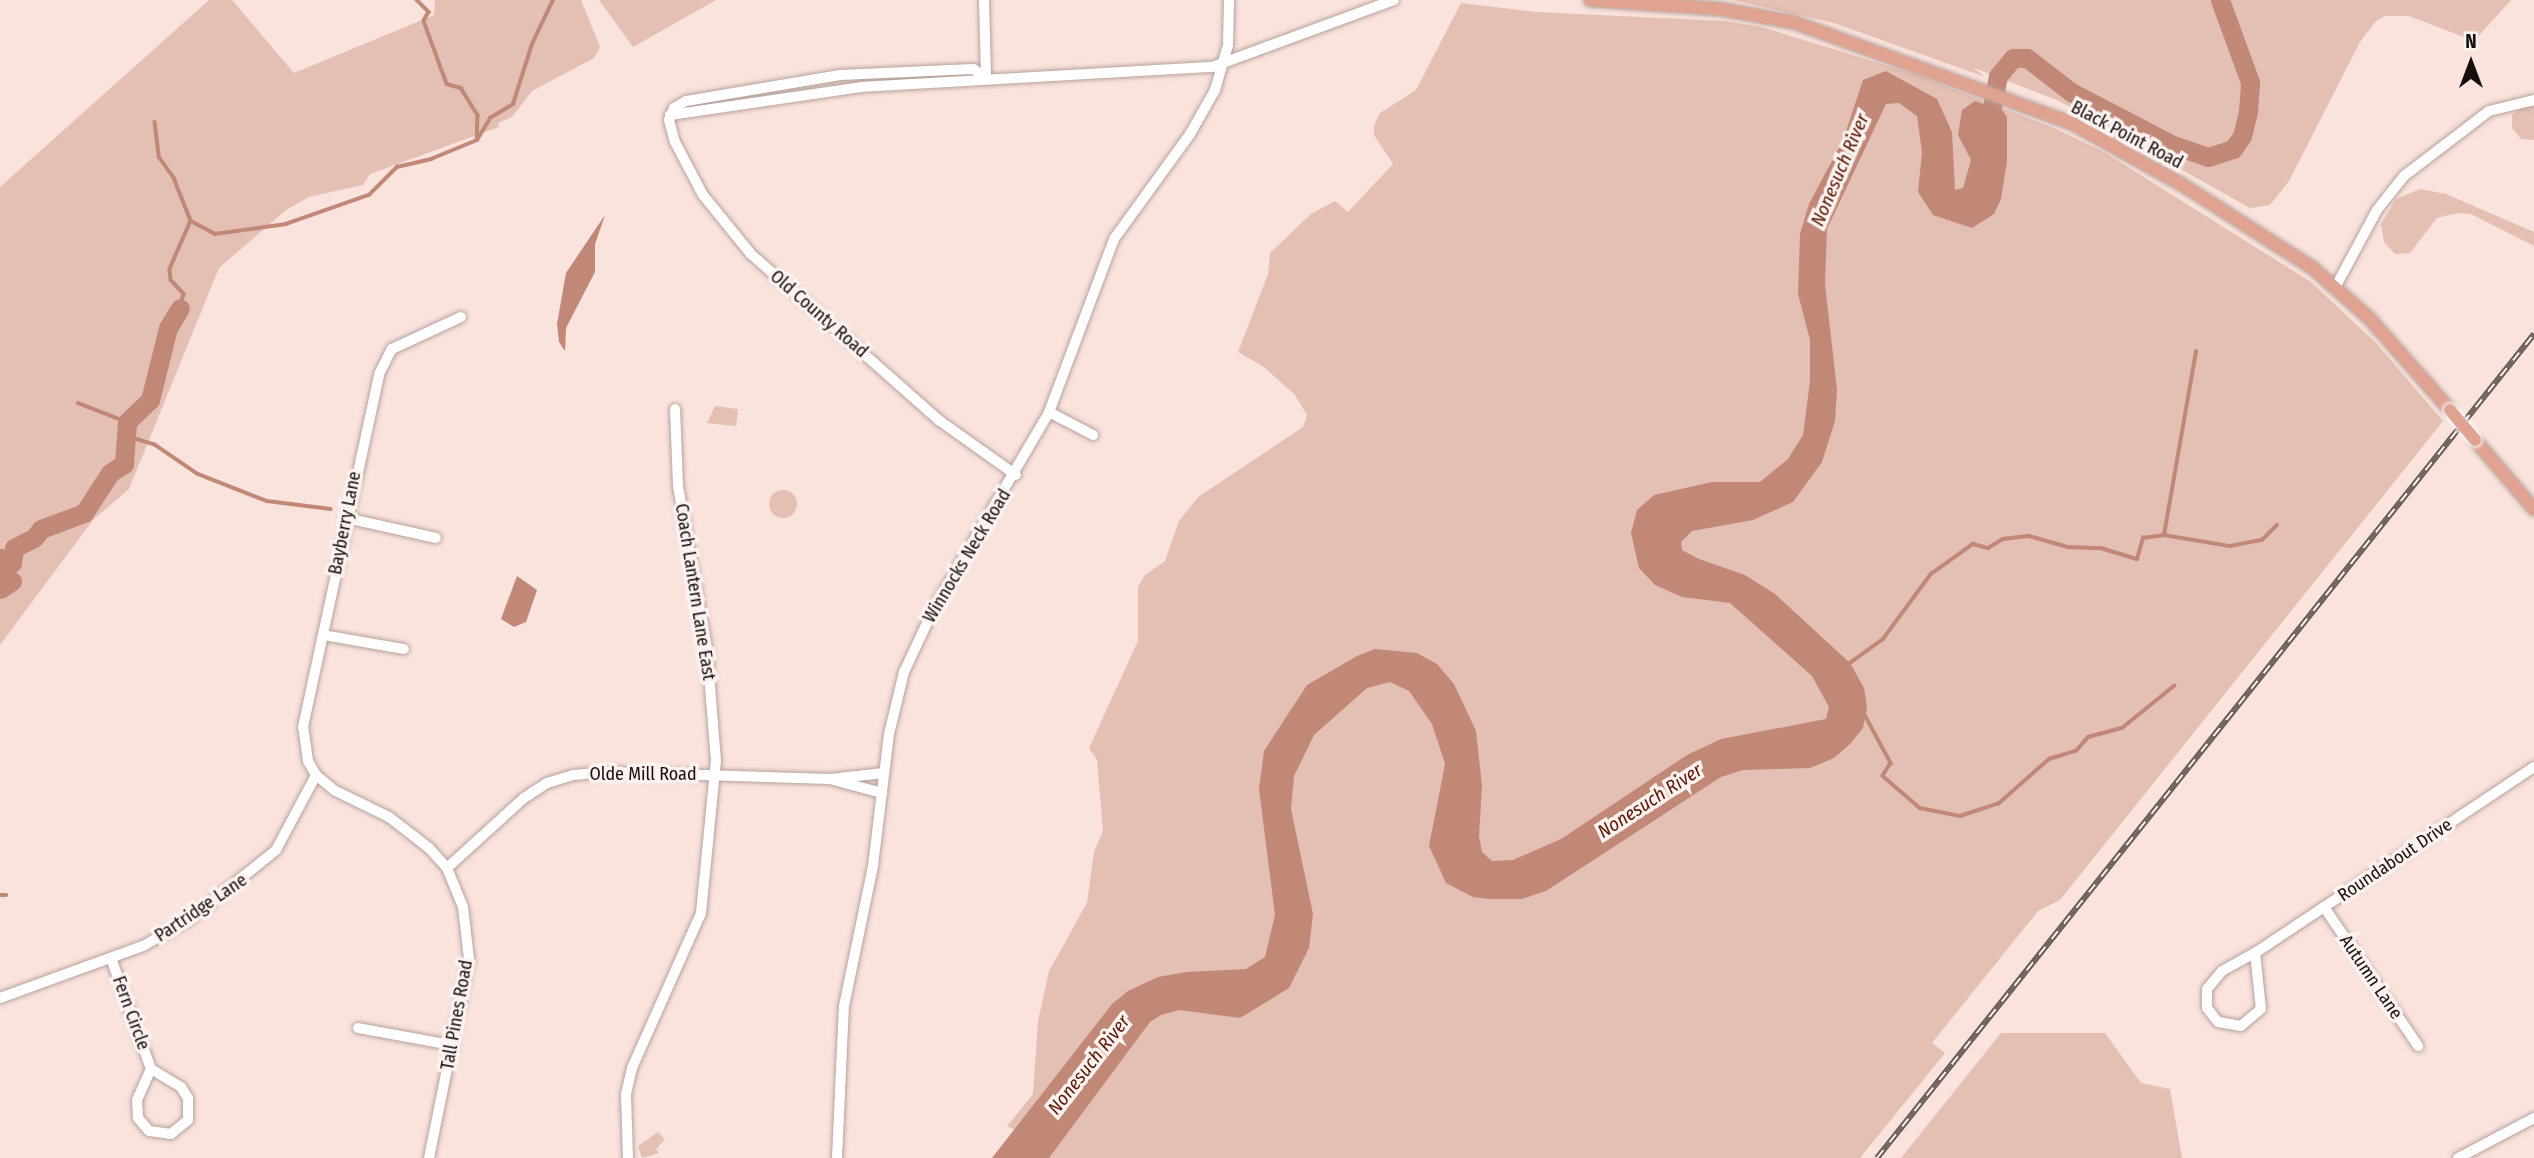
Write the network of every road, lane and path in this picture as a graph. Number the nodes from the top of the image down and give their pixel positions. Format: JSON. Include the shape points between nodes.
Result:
{"nodes":[{"id":1,"x":984,"y":0,"type":"edge"},
{"id":2,"x":1229,"y":0,"type":"edge"},
{"id":3,"x":1394,"y":0,"type":"edge"},
{"id":4,"x":1590,"y":0,"type":"edge"},
{"id":5,"x":1224,"y":64,"type":"junction"},
{"id":6,"x":986,"y":77,"type":"junction"},
{"id":7,"x":2534,"y":100,"type":"edge"},
{"id":8,"x":2336,"y":286,"type":"junction"},
{"id":9,"x":461,"y":317,"type":"dead end"},
{"id":10,"x":675,"y":409,"type":"dead end"},
{"id":11,"x":1049,"y":412,"type":"junction"},
{"id":12,"x":1093,"y":435,"type":"dead end"},
{"id":13,"x":1016,"y":475,"type":"junction"},
{"id":14,"x":2534,"y":509,"type":"edge"},
{"id":15,"x":346,"y":518,"type":"junction"},
{"id":16,"x":436,"y":538,"type":"dead end"},
{"id":17,"x":323,"y":635,"type":"junction"},
{"id":18,"x":404,"y":649,"type":"dead end"},
{"id":19,"x":2534,"y":767,"type":"edge"},
{"id":20,"x":884,"y":773,"type":"junction"},
{"id":21,"x":316,"y":775,"type":"junction"},
{"id":22,"x":715,"y":775,"type":"junction"},
{"id":23,"x":830,"y":779,"type":"junction"},
{"id":24,"x":882,"y":793,"type":"junction"},
{"id":25,"x":447,"y":868,"type":"junction"},
{"id":26,"x":2324,"y":907,"type":"junction"},
{"id":27,"x":2255,"y":953,"type":"junction"},
{"id":28,"x":111,"y":958,"type":"junction"},
{"id":29,"x":0,"y":998,"type":"edge"},
{"id":30,"x":358,"y":1028,"type":"dead end"},
{"id":31,"x":452,"y":1045,"type":"junction"},
{"id":32,"x":2418,"y":1046,"type":"dead end"},
{"id":33,"x":151,"y":1069,"type":"junction"},
{"id":34,"x":2534,"y":1118,"type":"edge"},
{"id":35,"x":429,"y":1158,"type":"edge"},
{"id":36,"x":628,"y":1158,"type":"edge"},
{"id":37,"x":837,"y":1158,"type":"edge"},
{"id":38,"x":2458,"y":1158,"type":"edge"}],
"edges":[{"from":1,"to":6,"type":"street"},
{"from":2,"to":5,"type":"street","name":"Winnocks Neck Road"},
{"from":3,"to":5,"type":"street","name":"Old County Road"},
{"from":4,"to":8,"type":"main road","name":"Black Point Road","via":[[1769,16],[1822,30],[2073,124],[2281,246]]},
{"from":5,"to":6,"type":"street","name":"Old County Road"},
{"from":5,"to":11,"type":"street","name":"Winnocks Neck Road","via":[[1195,127],[1128,215],[1109,249]]},
{"from":6,"to":13,"type":"street","name":"Old County Road","via":[[974,82],[824,91],[670,115],[675,142],[691,174],[737,239],[940,421]]},
{"from":7,"to":8,"type":"street","via":[[2488,110],[2404,176],[2377,210]]},
{"from":8,"to":14,"type":"main road","name":"Black Point Road","bridge":true},
{"from":9,"to":15,"type":"street","name":"Bayberry Lane","via":[[386,355],[369,407]]},
{"from":10,"to":22,"type":"street","name":"Coach Lantern Lane East","via":[[678,486],[707,649]]},
{"from":11,"to":12,"type":"street"},
{"from":11,"to":13,"type":"street","name":"Winnocks Neck Road"},
{"from":13,"to":20,"type":"street","name":"Winnocks Neck Road","via":[[913,652],[894,709]]},
{"from":15,"to":16,"type":"street"},
{"from":15,"to":17,"type":"street","name":"Bayberry Lane"},
{"from":17,"to":18,"type":"street"},
{"from":17,"to":21,"type":"street","name":"Bayberry Lane","via":[[303,727],[307,761]]},
{"from":19,"to":26,"type":"street","name":"Roundabout Drive"},
{"from":20,"to":23,"type":"street","name":"Olde Mill Road"},
{"from":20,"to":24,"type":"street","name":"Winnocks Neck Road"},
{"from":21,"to":25,"type":"street","name":"Tall Pines Road","via":[[334,790],[389,817]]},
{"from":21,"to":28,"type":"street","name":"Partridge Lane","via":[[282,842],[263,864],[175,930]]},
{"from":22,"to":23,"type":"street","name":"Olde Mill Road"},
{"from":22,"to":25,"type":"street","name":"Olde Mill Road","via":[[608,772],[562,778],[524,798]]},
{"from":22,"to":36,"type":"street","name":"Coach Lantern Lane East","via":[[701,913],[628,1079]]},
{"from":23,"to":24,"type":"street","name":"Olde Mill Road"},
{"from":24,"to":37,"type":"street","name":"Winnocks Neck Road","via":[[870,885],[844,1006]]},
{"from":25,"to":31,"type":"street","name":"Tall Pines Road","via":[[463,907],[469,945]]},
{"from":26,"to":27,"type":"street","name":"Roundabout Drive"},
{"from":26,"to":32,"type":"street","name":"Autumn Lane"},
{"from":27,"to":27,"type":"street","name":"Roundabout Drive","via":[[2222,971],[2207,989],[2207,1008],[2218,1022],[2241,1026],[2261,1009]]},
{"from":28,"to":29,"type":"street","name":"Partridge Lane"},
{"from":28,"to":33,"type":"street","name":"Fern Circle"},
{"from":30,"to":31,"type":"street"},
{"from":31,"to":35,"type":"street","name":"Tall Pines Road"},
{"from":33,"to":33,"type":"street","name":"Fern Circle","via":[[137,1100],[137,1113],[149,1131],[167,1135],[185,1123],[190,1102],[181,1087]]},
{"from":34,"to":38,"type":"street"}]}
